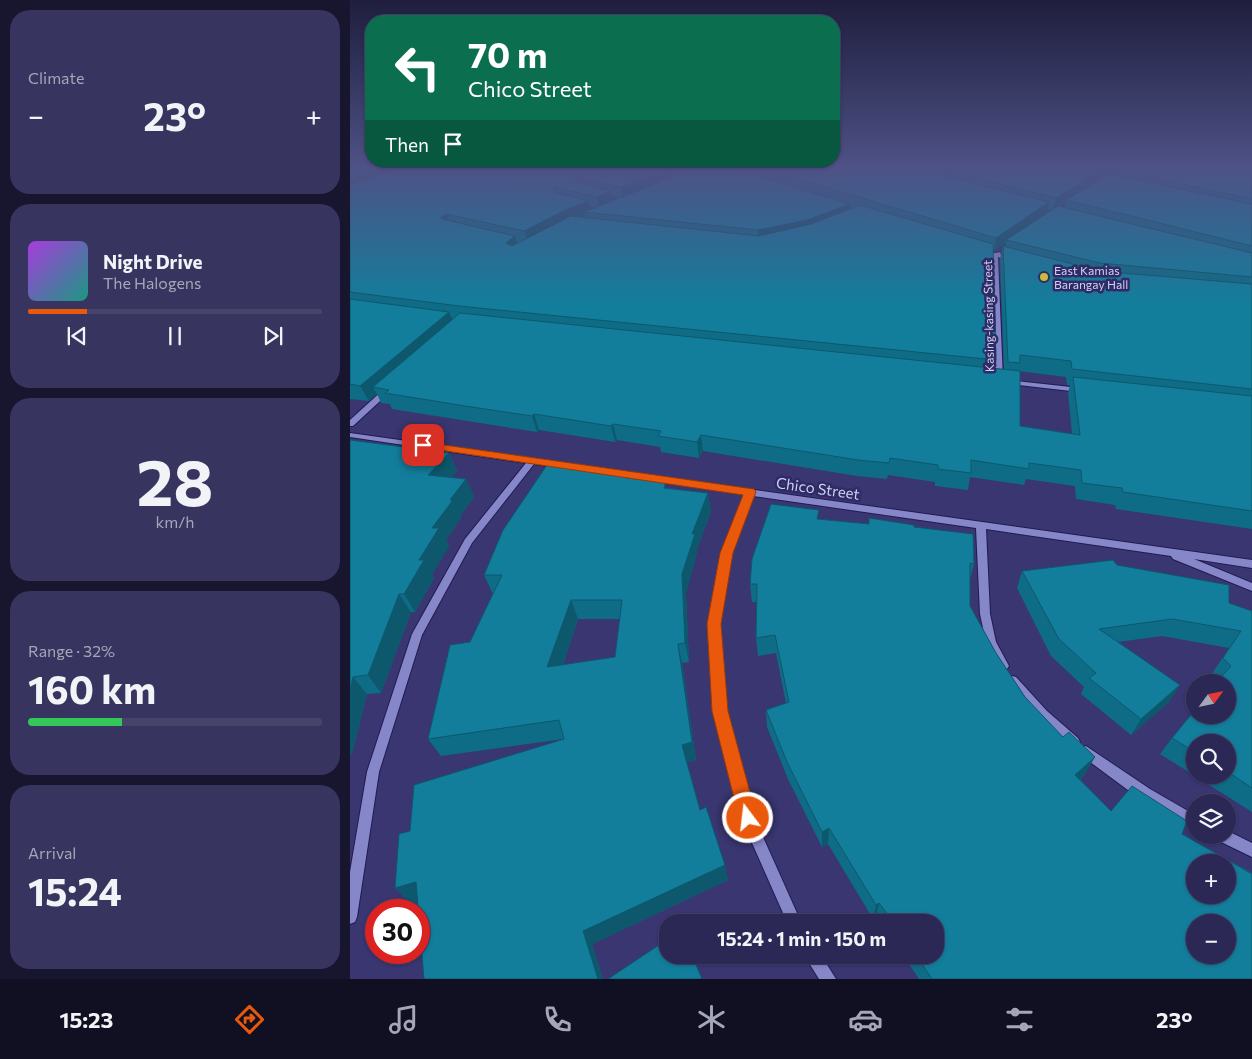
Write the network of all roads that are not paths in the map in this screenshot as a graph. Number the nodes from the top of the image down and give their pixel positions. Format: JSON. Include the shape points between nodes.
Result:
{"nodes":[{"id":1,"x":977,"y":250,"type":"edge"},
{"id":2,"x":1002,"y":250,"type":"edge"},
{"id":3,"x":995,"y":255,"type":"junction"},
{"id":4,"x":1013,"y":260,"type":"edge"},
{"id":5,"x":989,"y":380,"type":"edge"},
{"id":6,"x":999,"y":381,"type":"junction"},
{"id":7,"x":395,"y":384,"type":"edge"},
{"id":8,"x":1086,"y":391,"type":"edge"},
{"id":9,"x":350,"y":424,"type":"edge"},
{"id":10,"x":350,"y":435,"type":"edge"},
{"id":11,"x":532,"y":460,"type":"junction"},
{"id":12,"x":750,"y":492,"type":"junction"},
{"id":13,"x":981,"y":525,"type":"junction"},
{"id":14,"x":1162,"y":551,"type":"junction"},
{"id":15,"x":1252,"y":564,"type":"edge"},
{"id":16,"x":1252,"y":587,"type":"edge"},
{"id":17,"x":1186,"y":817,"type":"edge"},
{"id":18,"x":1236,"y":842,"type":"edge"},
{"id":19,"x":1252,"y":850,"type":"edge"},
{"id":20,"x":790,"y":914,"type":"edge"},
{"id":21,"x":350,"y":917,"type":"edge"},
{"id":22,"x":818,"y":964,"type":"edge"},
{"id":23,"x":828,"y":979,"type":"edge"}],
"edges":[{"from":1,"to":3,"type":"street"},
{"from":2,"to":3,"type":"street","name":"Kasing-kasing Street"},
{"from":3,"to":4,"type":"street"},
{"from":3,"to":6,"type":"street","name":"Kasing-kasing Street"},
{"from":5,"to":6,"type":"street"},
{"from":6,"to":8,"type":"street"},
{"from":7,"to":9,"type":"street"},
{"from":10,"to":11,"type":"street","name":"Chico Street"},
{"from":11,"to":12,"type":"street","name":"Chico Street"},
{"from":11,"to":21,"type":"street","via":[[468,541],[417,634],[373,772]]},
{"from":12,"to":13,"type":"street","name":"Chico Street"},
{"from":12,"to":20,"type":"street","via":[[726,553],[714,624],[720,711],[748,818]]},
{"from":13,"to":14,"type":"street","name":"Chico Street"},
{"from":13,"to":17,"type":"street","via":[[985,614],[991,642],[1007,675],[1042,715],[1091,757]]},
{"from":14,"to":15,"type":"street","name":"Chico Street"},
{"from":14,"to":16,"type":"street"},
{"from":18,"to":19,"type":"street"},
{"from":22,"to":23,"type":"street"}]}
